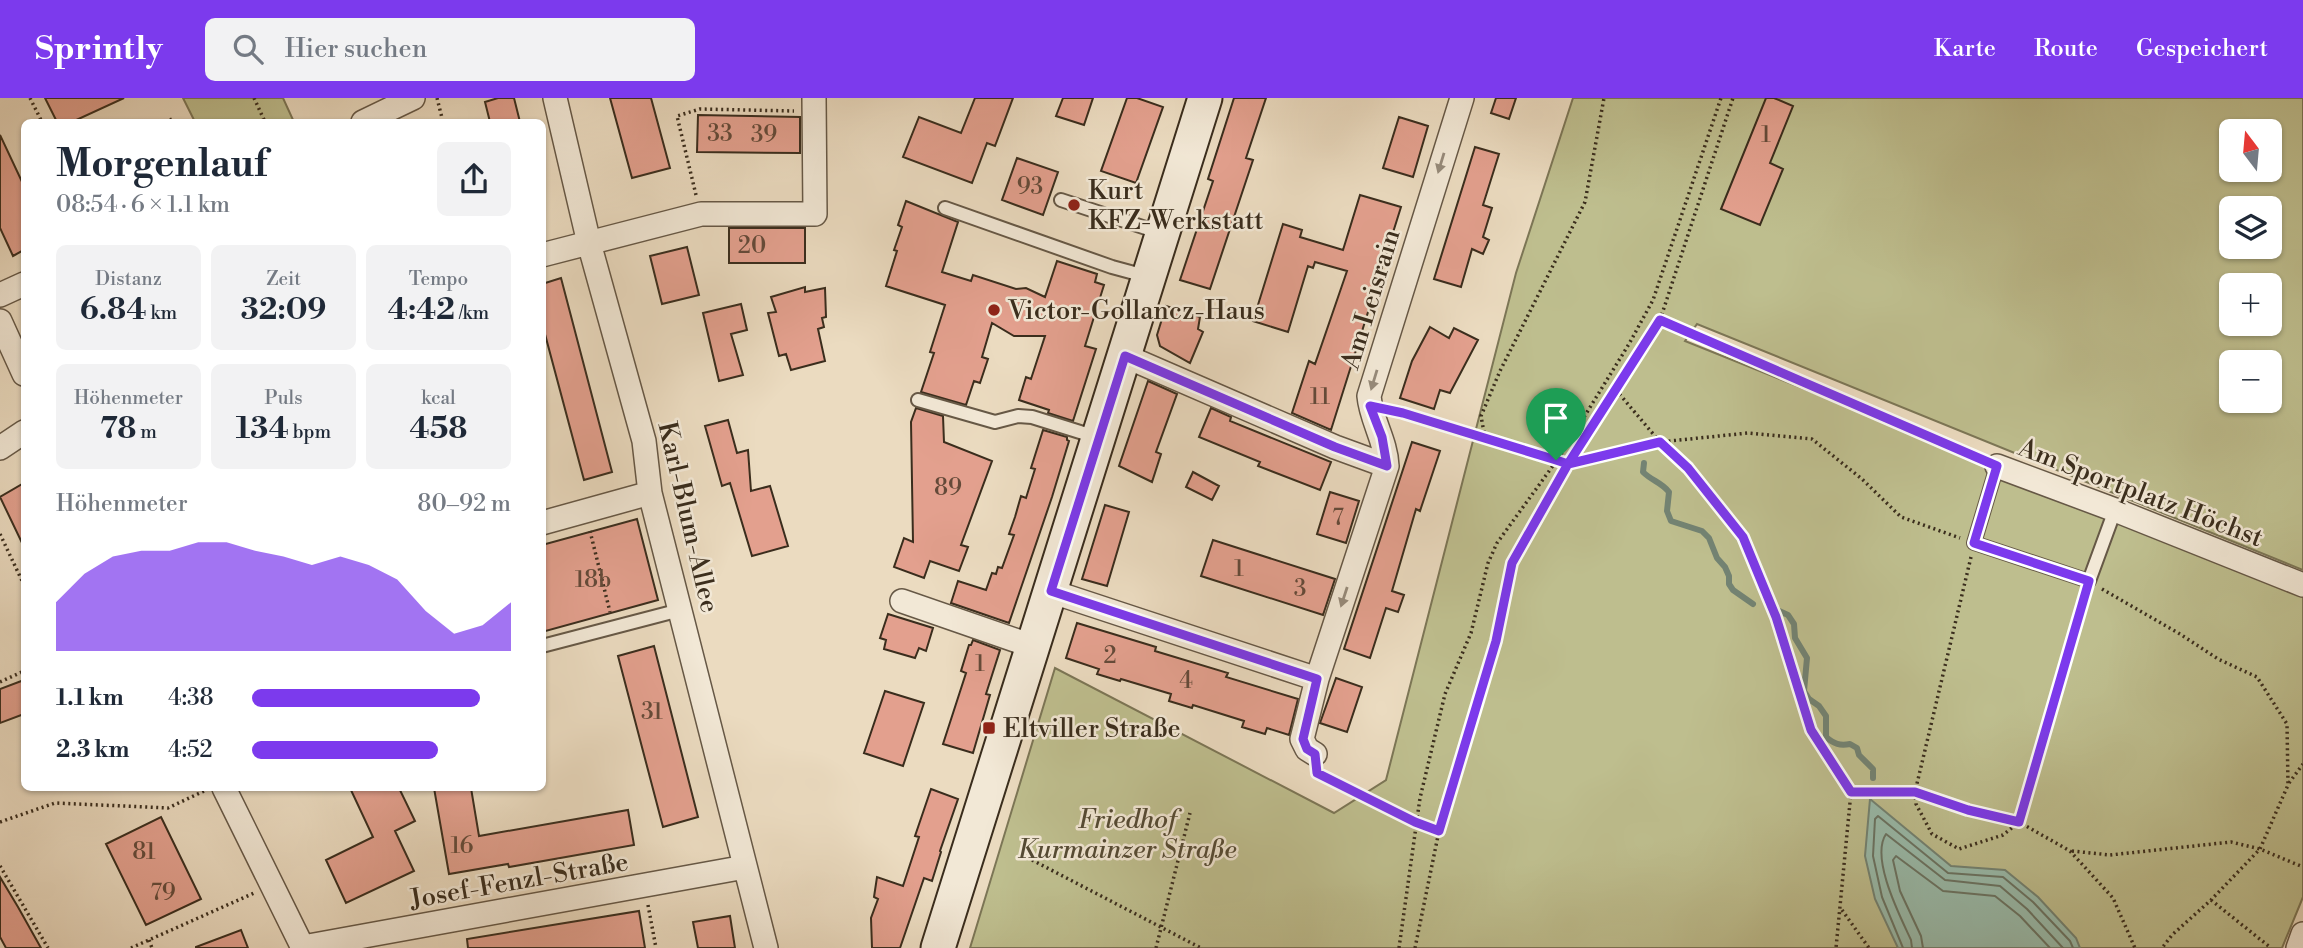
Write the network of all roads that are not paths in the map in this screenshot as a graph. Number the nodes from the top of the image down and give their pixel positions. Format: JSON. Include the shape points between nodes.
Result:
{"nodes":[{"id":1,"x":413,"y":98,"type":"edge"},
{"id":2,"x":555,"y":98,"type":"edge"},
{"id":3,"x":1205,"y":98,"type":"edge"},
{"id":4,"x":1462,"y":98,"type":"edge"},
{"id":5,"x":814,"y":105,"type":"edge"},
{"id":6,"x":369,"y":119,"type":"edge"},
{"id":7,"x":1061,"y":200,"type":"dead end"},
{"id":8,"x":945,"y":208,"type":"dead end"},
{"id":9,"x":1163,"y":234,"type":"junction"},
{"id":10,"x":589,"y":243,"type":"junction"},
{"id":11,"x":546,"y":254,"type":"edge"},
{"id":12,"x":1150,"y":278,"type":"junction"},
{"id":13,"x":21,"y":285,"type":"edge"},
{"id":14,"x":0,"y":295,"type":"edge"},
{"id":15,"x":0,"y":321,"type":"edge"},
{"id":16,"x":1125,"y":356,"type":"junction"},
{"id":17,"x":21,"y":367,"type":"edge"},
{"id":18,"x":918,"y":400,"type":"dead end"},
{"id":19,"x":21,"y":434,"type":"edge"},
{"id":20,"x":1099,"y":438,"type":"junction"},
{"id":21,"x":0,"y":447,"type":"edge"},
{"id":22,"x":1387,"y":466,"type":"junction"},
{"id":23,"x":1997,"y":466,"type":"joint"},
{"id":24,"x":650,"y":493,"type":"junction"},
{"id":25,"x":2115,"y":510,"type":"junction"},
{"id":26,"x":546,"y":522,"type":"edge"},
{"id":27,"x":2303,"y":585,"type":"edge"},
{"id":28,"x":1051,"y":591,"type":"junction"},
{"id":29,"x":902,"y":601,"type":"dead end"},
{"id":30,"x":680,"y":610,"type":"junction"},
{"id":31,"x":546,"y":645,"type":"edge"},
{"id":32,"x":1032,"y":646,"type":"junction"},
{"id":33,"x":1317,"y":679,"type":"junction"},
{"id":34,"x":1315,"y":754,"type":"road end"},
{"id":35,"x":225,"y":791,"type":"edge"},
{"id":36,"x":746,"y":867,"type":"junction"},
{"id":37,"x":2303,"y":934,"type":"edge"},
{"id":38,"x":303,"y":948,"type":"edge"},
{"id":39,"x":766,"y":948,"type":"edge"},
{"id":40,"x":938,"y":948,"type":"edge"},
{"id":41,"x":2298,"y":948,"type":"edge"}],
"edges":[{"from":1,"to":6,"type":"street"},
{"from":2,"to":10,"type":"street","name":"Karl-Blum-Allee"},
{"from":3,"to":9,"type":"main road"},
{"from":4,"to":22,"type":"street","name":"Am Leisrain","one_way":true,"via":[[1369,396]]},
{"from":5,"to":10,"type":"street","via":[[814,214],[701,214]]},
{"from":7,"to":9,"type":"lane"},
{"from":8,"to":12,"type":"lane"},
{"from":9,"to":12,"type":"main road"},
{"from":10,"to":11,"type":"street"},
{"from":10,"to":24,"type":"street","name":"Karl-Blum-Allee","via":[[644,441]]},
{"from":12,"to":16,"type":"main road"},
{"from":13,"to":14,"type":"street"},
{"from":15,"to":17,"type":"street"},
{"from":16,"to":20,"type":"main road"},
{"from":16,"to":22,"type":"street"},
{"from":18,"to":20,"type":"lane","via":[[995,422],[1032,417]]},
{"from":19,"to":21,"type":"street"},
{"from":20,"to":28,"type":"main road"},
{"from":22,"to":33,"type":"street","name":"Am Leisrain","one_way":true},
{"from":23,"to":25,"type":"street","name":"Am Sportplatz Höchst"},
{"from":23,"to":25,"type":"lane","via":[[1974,543],[2089,581]]},
{"from":24,"to":26,"type":"street"},
{"from":24,"to":30,"type":"street","name":"Karl-Blum-Allee"},
{"from":25,"to":27,"type":"street","name":"Am Sportplatz Höchst"},
{"from":28,"to":32,"type":"main road"},
{"from":28,"to":33,"type":"street"},
{"from":29,"to":32,"type":"street"},
{"from":30,"to":31,"type":"lane"},
{"from":30,"to":36,"type":"street","name":"Karl-Blum-Allee"},
{"from":32,"to":40,"type":"main road"},
{"from":33,"to":34,"type":"street","name":"Am Leisrain","via":[[1303,739]]},
{"from":35,"to":38,"type":"street"},
{"from":36,"to":38,"type":"street","name":"Josef-Fenzl-Straße"},
{"from":36,"to":39,"type":"street","name":"Karl-Blum-Allee"},
{"from":37,"to":41,"type":"street"}]}
